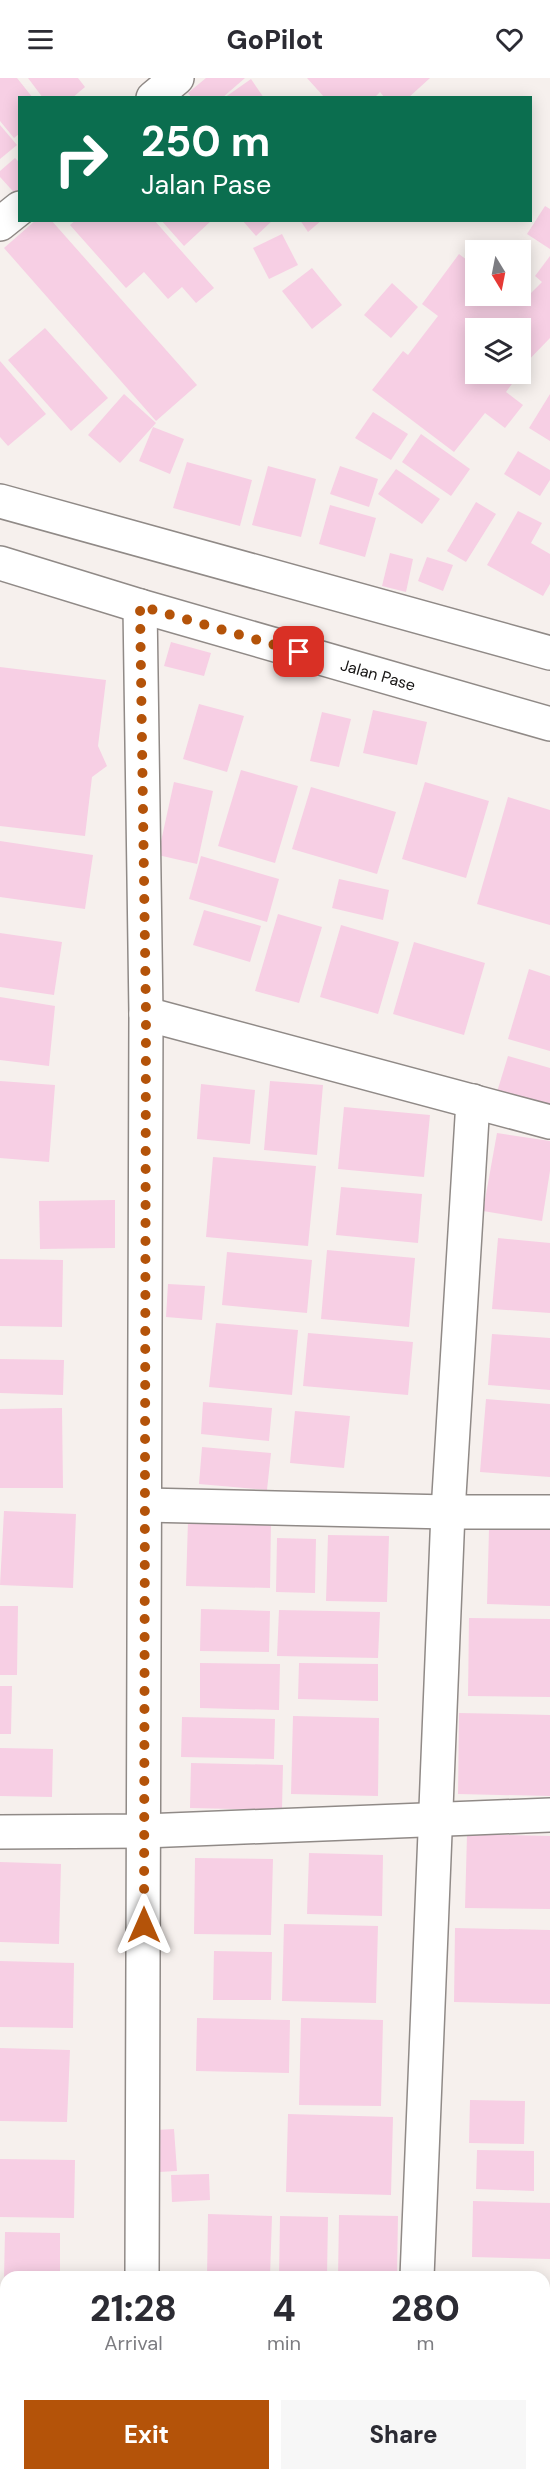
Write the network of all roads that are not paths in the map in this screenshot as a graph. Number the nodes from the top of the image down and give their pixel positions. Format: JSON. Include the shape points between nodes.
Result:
{"nodes":[{"id":1,"x":177,"y":78,"type":"edge"},
{"id":2,"x":155,"y":96,"type":"edge"},
{"id":3,"x":18,"y":210,"type":"edge"},
{"id":4,"x":0,"y":224,"type":"edge"},
{"id":5,"x":0,"y":501,"type":"edge"},
{"id":6,"x":0,"y":563,"type":"edge"},
{"id":7,"x":140,"y":606,"type":"junction"},
{"id":8,"x":550,"y":653,"type":"edge"},
{"id":9,"x":550,"y":724,"type":"edge"},
{"id":10,"x":146,"y":1014,"type":"junction"},
{"id":11,"x":473,"y":1101,"type":"junction"},
{"id":12,"x":550,"y":1122,"type":"edge"},
{"id":13,"x":145,"y":1505,"type":"junction"},
{"id":14,"x":448,"y":1512,"type":"junction"},
{"id":15,"x":550,"y":1512,"type":"edge"},
{"id":16,"x":550,"y":1815,"type":"edge"},
{"id":17,"x":435,"y":1819,"type":"junction"},
{"id":18,"x":144,"y":1831,"type":"junction"},
{"id":19,"x":0,"y":1832,"type":"edge"},
{"id":20,"x":142,"y":2271,"type":"edge"},
{"id":21,"x":417,"y":2271,"type":"edge"}],
"edges":[{"from":1,"to":2,"type":"street"},
{"from":3,"to":4,"type":"street"},
{"from":5,"to":8,"type":"street"},
{"from":6,"to":7,"type":"street","name":"Jalan Pase"},
{"from":7,"to":9,"type":"street","name":"Jalan Pase"},
{"from":7,"to":10,"type":"street"},
{"from":10,"to":11,"type":"street"},
{"from":10,"to":13,"type":"street"},
{"from":11,"to":12,"type":"street"},
{"from":11,"to":14,"type":"street"},
{"from":13,"to":14,"type":"street"},
{"from":13,"to":18,"type":"street"},
{"from":14,"to":15,"type":"street"},
{"from":14,"to":17,"type":"street"},
{"from":16,"to":17,"type":"street"},
{"from":17,"to":18,"type":"street"},
{"from":17,"to":21,"type":"street"},
{"from":18,"to":19,"type":"street"},
{"from":18,"to":20,"type":"street"}]}
